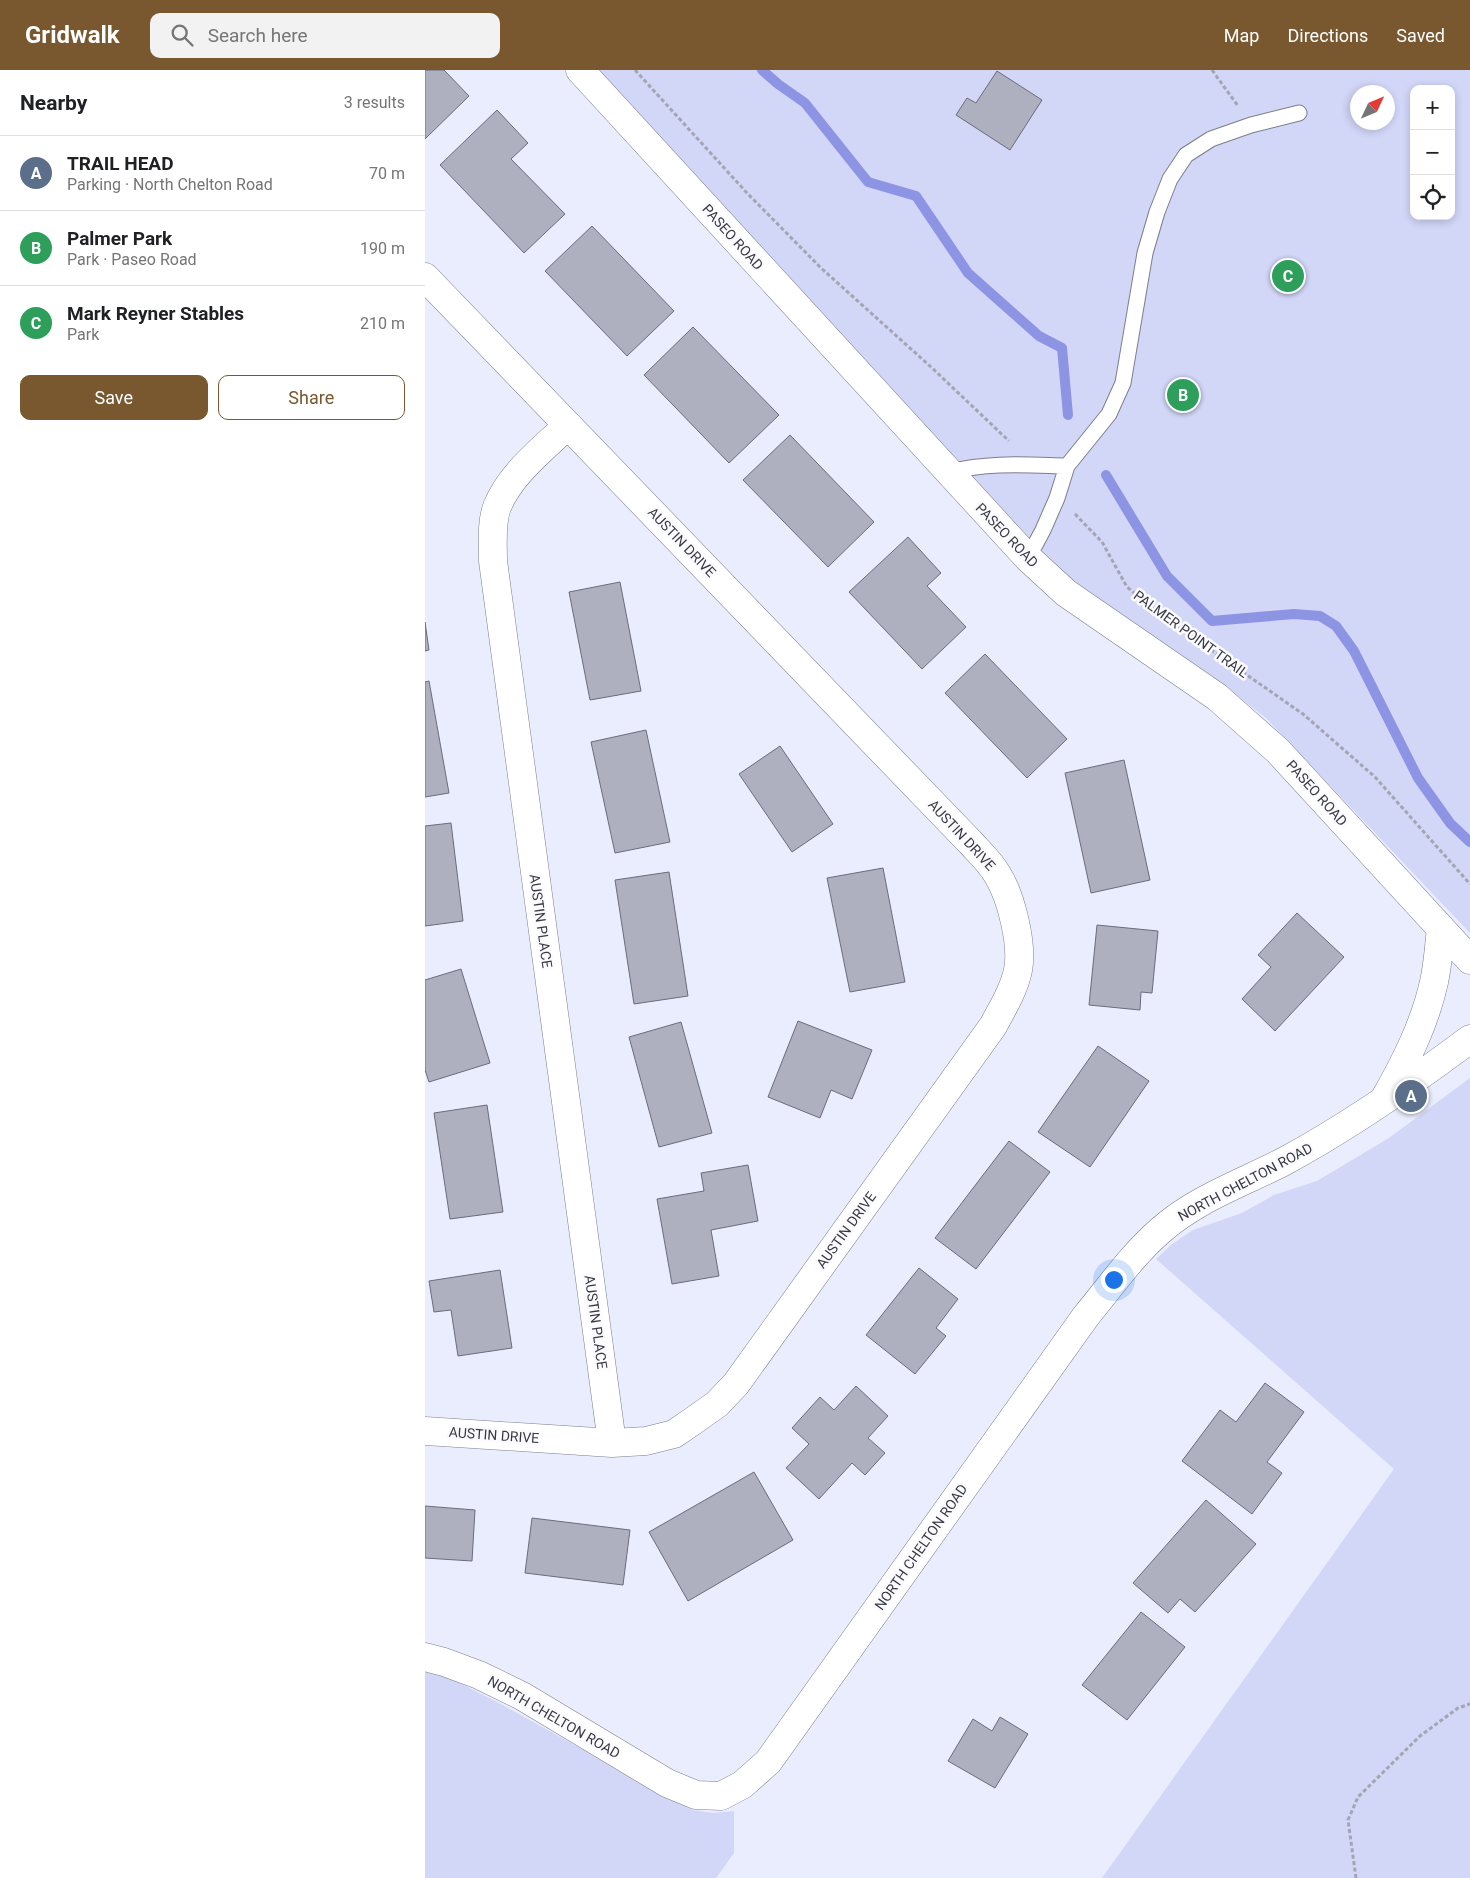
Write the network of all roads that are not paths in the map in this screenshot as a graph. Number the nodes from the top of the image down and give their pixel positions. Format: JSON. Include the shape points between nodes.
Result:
{"nodes":[{"id":1,"x":580,"y":70,"type":"edge"},
{"id":2,"x":1299,"y":113,"type":"dead end"},
{"id":3,"x":425,"y":276,"type":"edge"},
{"id":4,"x":568,"y":424,"type":"junction"},
{"id":5,"x":1067,"y":466,"type":"junction"},
{"id":6,"x":949,"y":472,"type":"junction"},
{"id":7,"x":1028,"y":558,"type":"junction"},
{"id":8,"x":1441,"y":928,"type":"junction"},
{"id":9,"x":1470,"y":960,"type":"edge"},
{"id":10,"x":1470,"y":1039,"type":"edge"},
{"id":11,"x":1381,"y":1103,"type":"junction"},
{"id":12,"x":425,"y":1431,"type":"edge"},
{"id":13,"x":612,"y":1443,"type":"junction"},
{"id":14,"x":425,"y":1657,"type":"edge"}],
"edges":[{"from":1,"to":6,"type":"street","name":"PASEO ROAD"},
{"from":2,"to":5,"type":"lane","via":[[1251,124],[1211,139],[1186,155],[1170,179],[1145,253],[1123,383],[1109,414]]},
{"from":3,"to":4,"type":"street","name":"AUSTIN DRIVE"},
{"from":4,"to":13,"type":"street","name":"AUSTIN PLACE","via":[[510,484],[497,507],[493,561]]},
{"from":4,"to":13,"type":"street","name":"AUSTIN DRIVE","via":[[970,842],[997,874],[1010,903],[1018,938],[1018,970],[993,1026],[736,1384],[717,1404],[674,1434],[646,1441]]},
{"from":5,"to":6,"type":"lane","via":[[992,464]]},
{"from":5,"to":7,"type":"lane","via":[[1057,498]]},
{"from":6,"to":7,"type":"street","name":"PASEO ROAD"},
{"from":7,"to":8,"type":"street","name":"PASEO ROAD","via":[[1066,594],[1217,697],[1278,751]]},
{"from":8,"to":9,"type":"street","name":"PASEO ROAD"},
{"from":8,"to":11,"type":"street","name":"NORTH CHELTON ROAD","via":[[1434,982],[1425,1012],[1409,1054]]},
{"from":10,"to":11,"type":"street","name":"NORTH CHELTON ROAD"},
{"from":11,"to":14,"type":"street","name":"NORTH CHELTON ROAD","via":[[1283,1162],[1185,1211],[1160,1230],[1134,1257],[1080,1324],[768,1762],[742,1785],[721,1796],[696,1795],[667,1783],[522,1696],[479,1675]]},
{"from":12,"to":13,"type":"street","name":"AUSTIN DRIVE"}]}
